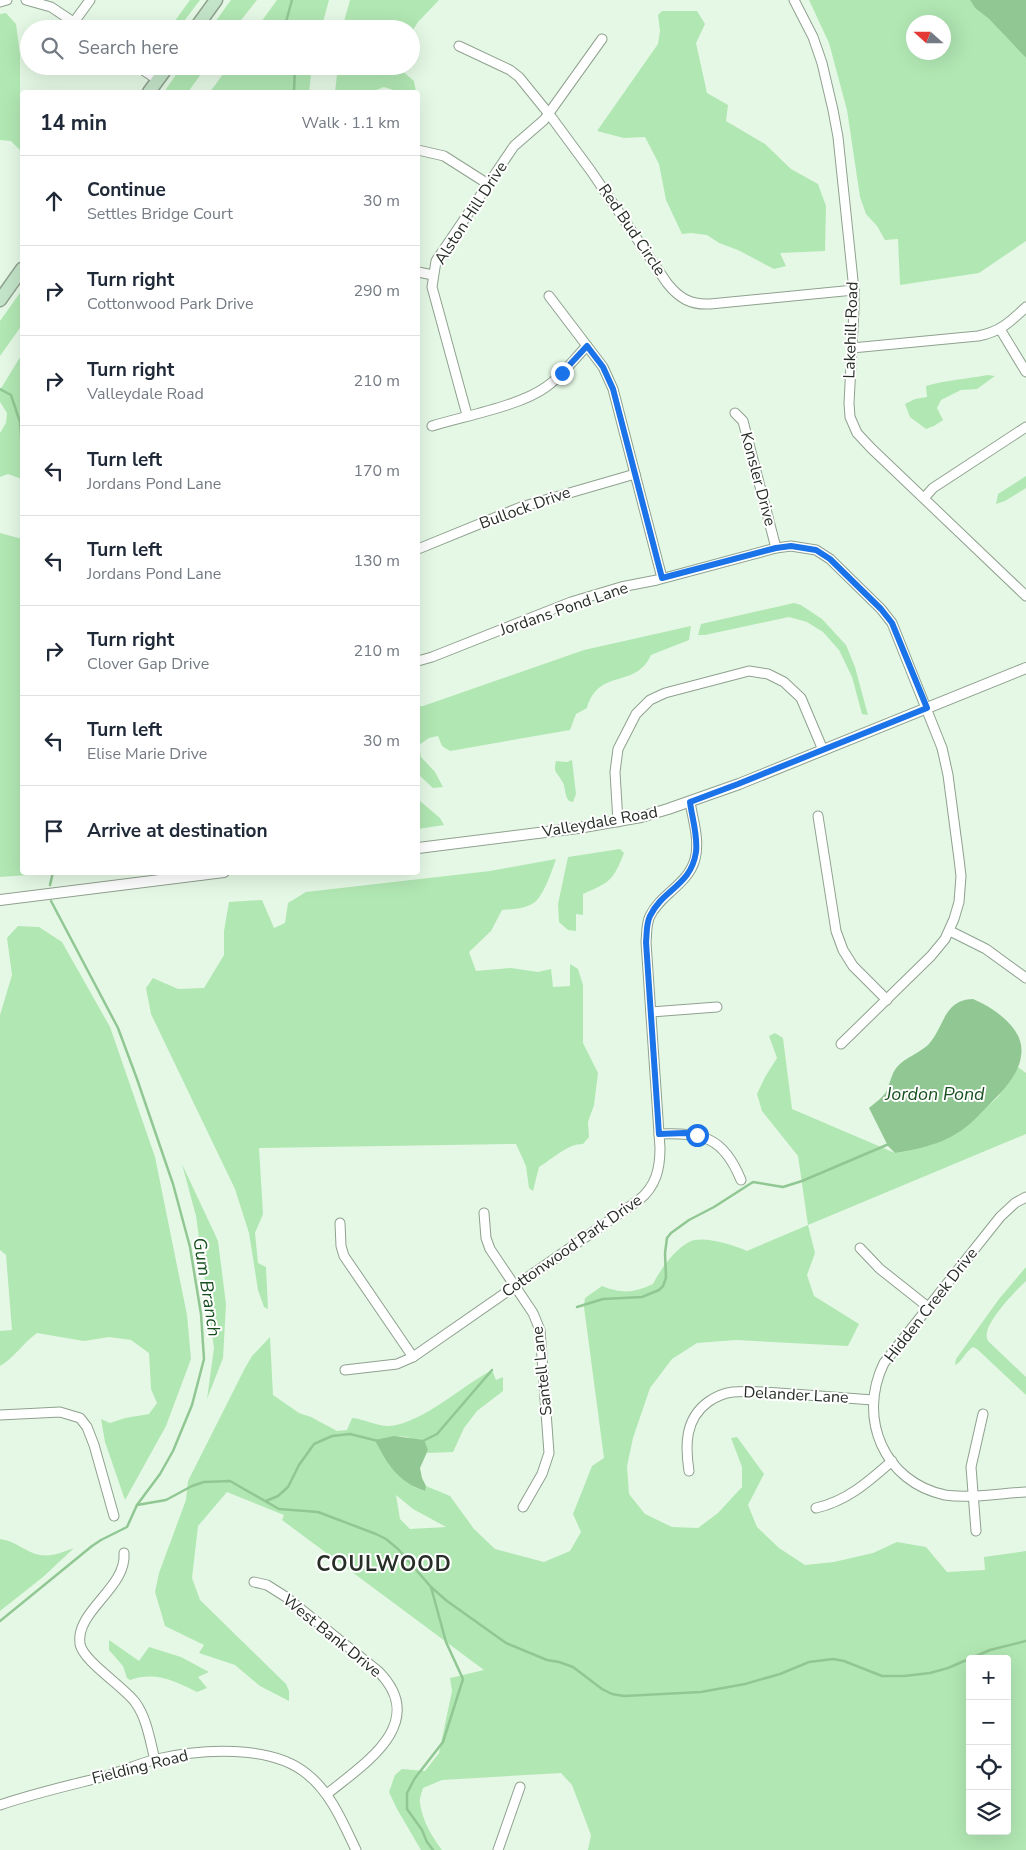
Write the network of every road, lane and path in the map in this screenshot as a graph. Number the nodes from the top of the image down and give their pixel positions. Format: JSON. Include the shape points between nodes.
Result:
{"nodes":[{"id":1,"x":7,"y":0,"type":"edge"},
{"id":2,"x":26,"y":0,"type":"edge"},
{"id":3,"x":90,"y":0,"type":"edge"},
{"id":4,"x":216,"y":0,"type":"edge"},
{"id":5,"x":794,"y":0,"type":"edge"},
{"id":6,"x":0,"y":2,"type":"edge"},
{"id":7,"x":71,"y":20,"type":"edge"},
{"id":8,"x":75,"y":20,"type":"edge"},
{"id":9,"x":202,"y":20,"type":"edge"},
{"id":10,"x":602,"y":40,"type":"dead end"},
{"id":11,"x":459,"y":46,"type":"dead end"},
{"id":12,"x":150,"y":75,"type":"edge"},
{"id":13,"x":162,"y":75,"type":"edge"},
{"id":14,"x":158,"y":80,"type":"junction"},
{"id":15,"x":150,"y":90,"type":"edge"},
{"id":16,"x":549,"y":114,"type":"junction"},
{"id":17,"x":420,"y":150,"type":"edge"},
{"id":18,"x":488,"y":184,"type":"junction"},
{"id":19,"x":20,"y":271,"type":"edge"},
{"id":20,"x":420,"y":273,"type":"edge"},
{"id":21,"x":433,"y":276,"type":"junction"},
{"id":22,"x":5,"y":284,"type":"edge"},
{"id":23,"x":854,"y":290,"type":"junction"},
{"id":24,"x":548,"y":296,"type":"dead end"},
{"id":25,"x":0,"y":300,"type":"edge"},
{"id":26,"x":1026,"y":307,"type":"edge"},
{"id":27,"x":1000,"y":329,"type":"junction"},
{"id":28,"x":587,"y":346,"type":"junction"},
{"id":29,"x":852,"y":348,"type":"junction"},
{"id":30,"x":1026,"y":372,"type":"edge"},
{"id":31,"x":735,"y":413,"type":"dead end"},
{"id":32,"x":467,"y":415,"type":"junction"},
{"id":33,"x":432,"y":426,"type":"dead end"},
{"id":34,"x":1026,"y":427,"type":"edge"},
{"id":35,"x":635,"y":474,"type":"junction"},
{"id":36,"x":924,"y":498,"type":"junction"},
{"id":37,"x":420,"y":548,"type":"edge"},
{"id":38,"x":776,"y":548,"type":"junction"},
{"id":39,"x":662,"y":578,"type":"junction"},
{"id":40,"x":1026,"y":596,"type":"edge"},
{"id":41,"x":420,"y":660,"type":"edge"},
{"id":42,"x":1026,"y":668,"type":"edge"},
{"id":43,"x":927,"y":708,"type":"junction"},
{"id":44,"x":823,"y":750,"type":"junction"},
{"id":45,"x":690,"y":802,"type":"junction"},
{"id":46,"x":818,"y":816,"type":"dead end"},
{"id":47,"x":618,"y":822,"type":"junction"},
{"id":48,"x":420,"y":848,"type":"edge"},
{"id":49,"x":200,"y":875,"type":"edge"},
{"id":50,"x":0,"y":900,"type":"edge"},
{"id":51,"x":950,"y":931,"type":"junction"},
{"id":52,"x":1026,"y":978,"type":"edge"},
{"id":53,"x":887,"y":1000,"type":"junction"},
{"id":54,"x":716,"y":1007,"type":"dead end"},
{"id":55,"x":651,"y":1012,"type":"junction"},
{"id":56,"x":842,"y":1044,"type":"dead end"},
{"id":57,"x":659,"y":1134,"type":"junction"},
{"id":58,"x":741,"y":1180,"type":"dead end"},
{"id":59,"x":1026,"y":1197,"type":"edge"},
{"id":60,"x":484,"y":1213,"type":"dead end"},
{"id":61,"x":340,"y":1223,"type":"dead end"},
{"id":62,"x":860,"y":1248,"type":"dead end"},
{"id":63,"x":516,"y":1286,"type":"junction"},
{"id":64,"x":928,"y":1307,"type":"junction"},
{"id":65,"x":413,"y":1356,"type":"junction"},
{"id":66,"x":345,"y":1370,"type":"dead end"},
{"id":67,"x":873,"y":1400,"type":"junction"},
{"id":68,"x":0,"y":1414,"type":"edge"},
{"id":69,"x":983,"y":1414,"type":"dead end"},
{"id":70,"x":892,"y":1461,"type":"junction"},
{"id":71,"x":689,"y":1471,"type":"dead end"},
{"id":72,"x":1026,"y":1492,"type":"edge"},
{"id":73,"x":972,"y":1495,"type":"junction"},
{"id":74,"x":523,"y":1507,"type":"dead end"},
{"id":75,"x":816,"y":1508,"type":"dead end"},
{"id":76,"x":114,"y":1516,"type":"dead end"},
{"id":77,"x":976,"y":1531,"type":"dead end"},
{"id":78,"x":124,"y":1553,"type":"dead end"},
{"id":79,"x":254,"y":1582,"type":"dead end"},
{"id":80,"x":155,"y":1760,"type":"junction"},
{"id":81,"x":520,"y":1787,"type":"dead end"},
{"id":82,"x":327,"y":1794,"type":"junction"},
{"id":83,"x":0,"y":1804,"type":"edge"},
{"id":84,"x":356,"y":1850,"type":"edge"},
{"id":85,"x":498,"y":1850,"type":"edge"}],
"edges":[{"from":1,"to":6,"type":"street"},
{"from":2,"to":7,"type":"street","via":[[51,7]]},
{"from":3,"to":8,"type":"street"},
{"from":4,"to":9,"type":"main road"},
{"from":5,"to":23,"type":"street","name":"Lakehill Road","via":[[813,37],[833,110]]},
{"from":10,"to":16,"type":"street","name":"Alston Hill Drive"},
{"from":11,"to":16,"type":"street","name":"Red Bud Circle","via":[[510,70]]},
{"from":12,"to":14,"type":"street"},
{"from":13,"to":14,"type":"main road"},
{"from":14,"to":15,"type":"main road"},
{"from":16,"to":18,"type":"street","name":"Alston Hill Drive","via":[[514,146]]},
{"from":16,"to":23,"type":"street","name":"Red Bud Circle","via":[[667,283],[691,303],[710,304]]},
{"from":17,"to":18,"type":"street","via":[[444,156]]},
{"from":18,"to":21,"type":"street","name":"Alston Hill Drive","via":[[436,261]]},
{"from":19,"to":22,"type":"main road"},
{"from":20,"to":21,"type":"street"},
{"from":21,"to":32,"type":"street","name":"Alston Hill Drive","via":[[434,299]]},
{"from":22,"to":25,"type":"main road"},
{"from":23,"to":29,"type":"street","name":"Lakehill Road"},
{"from":24,"to":28,"type":"street"},
{"from":26,"to":27,"type":"street"},
{"from":27,"to":29,"type":"street","via":[[978,336]]},
{"from":27,"to":30,"type":"street"},
{"from":28,"to":32,"type":"street","via":[[546,388],[527,398]]},
{"from":28,"to":35,"type":"street","via":[[603,367],[613,389]]},
{"from":29,"to":36,"type":"street","name":"Lakehill Road","via":[[849,404],[852,424],[871,448]]},
{"from":31,"to":38,"type":"street","name":"Konsler Drive","via":[[742,421]]},
{"from":32,"to":33,"type":"street"},
{"from":34,"to":36,"type":"street","via":[[933,488]]},
{"from":35,"to":37,"type":"street","name":"Bullock Drive","via":[[521,508]]},
{"from":35,"to":39,"type":"street"},
{"from":36,"to":40,"type":"street","name":"Lakehill Road"},
{"from":38,"to":39,"type":"street","name":"Jordans Pond Lane"},
{"from":38,"to":43,"type":"street","name":"Jordans Pond Lane","via":[[791,546],[816,550],[830,559],[881,609],[892,623]]},
{"from":39,"to":41,"type":"street","name":"Jordans Pond Lane","via":[[571,602]]},
{"from":42,"to":43,"type":"street","name":"Valleydale Road"},
{"from":43,"to":44,"type":"street","name":"Valleydale Road"},
{"from":43,"to":51,"type":"street","name":"Jordans Pond Lane","via":[[945,762],[959,859],[959,902]]},
{"from":44,"to":45,"type":"street","name":"Valleydale Road"},
{"from":44,"to":47,"type":"street","via":[[800,698],[784,682],[768,674],[749,671],[665,693],[650,700],[636,714],[618,749],[615,772]]},
{"from":45,"to":47,"type":"street","name":"Valleydale Road"},
{"from":45,"to":55,"type":"street","name":"Cottonwood Park Drive","via":[[697,849],[692,868],[681,884],[654,909],[647,926]]},
{"from":46,"to":53,"type":"street","via":[[836,932],[853,966]]},
{"from":47,"to":48,"type":"street","name":"Valleydale Road"},
{"from":49,"to":50,"type":"street"},
{"from":51,"to":52,"type":"street","via":[[986,949]]},
{"from":51,"to":53,"type":"street","name":"Jordans Pond Lane","via":[[931,956]]},
{"from":53,"to":56,"type":"street","name":"Jordans Pond Lane"},
{"from":54,"to":55,"type":"street"},
{"from":55,"to":57,"type":"street","name":"Cottonwood Park Drive"},
{"from":57,"to":58,"type":"street","via":[[685,1133],[708,1139],[732,1162]]},
{"from":57,"to":63,"type":"street","name":"Cottonwood Park Drive","via":[[659,1170],[648,1192]]},
{"from":59,"to":64,"type":"street","name":"Hidden Creek Drive","via":[[1000,1217]]},
{"from":60,"to":63,"type":"street","name":"Santell Lane","via":[[487,1242]]},
{"from":61,"to":65,"type":"street","via":[[344,1256]]},
{"from":62,"to":64,"type":"street","via":[[880,1269]]},
{"from":63,"to":65,"type":"street","name":"Cottonwood Park Drive"},
{"from":63,"to":74,"type":"street","name":"Santell Lane","via":[[538,1323],[549,1443],[546,1464]]},
{"from":64,"to":67,"type":"street","name":"Hidden Creek Drive","via":[[884,1363]]},
{"from":65,"to":66,"type":"street","name":"Cottonwood Park Drive","via":[[397,1364]]},
{"from":67,"to":70,"type":"street","name":"Hidden Creek Drive","via":[[875,1429]]},
{"from":67,"to":71,"type":"street","name":"Delander Lane","via":[[759,1392],[721,1395],[703,1406],[690,1426],[687,1437]]},
{"from":68,"to":76,"type":"street","via":[[60,1412],[80,1418],[94,1445]]},
{"from":69,"to":73,"type":"street","via":[[971,1467]]},
{"from":70,"to":73,"type":"street","name":"Hidden Creek Drive","via":[[906,1477],[931,1491]]},
{"from":70,"to":75,"type":"street","via":[[843,1499]]},
{"from":72,"to":73,"type":"street","name":"Hidden Creek Drive"},
{"from":73,"to":77,"type":"street"},
{"from":78,"to":80,"type":"street","via":[[118,1577],[86,1620],[80,1644],[91,1660],[135,1702]]},
{"from":79,"to":82,"type":"street","name":"West Bank Drive","via":[[286,1597],[378,1672],[395,1695],[396,1716],[384,1746]]},
{"from":80,"to":82,"type":"street","name":"Fielding Road","via":[[199,1752],[272,1756],[299,1767]]},
{"from":80,"to":83,"type":"street","name":"Fielding Road"},
{"from":81,"to":85,"type":"street"},
{"from":82,"to":84,"type":"street","name":"Fielding Road"}]}
